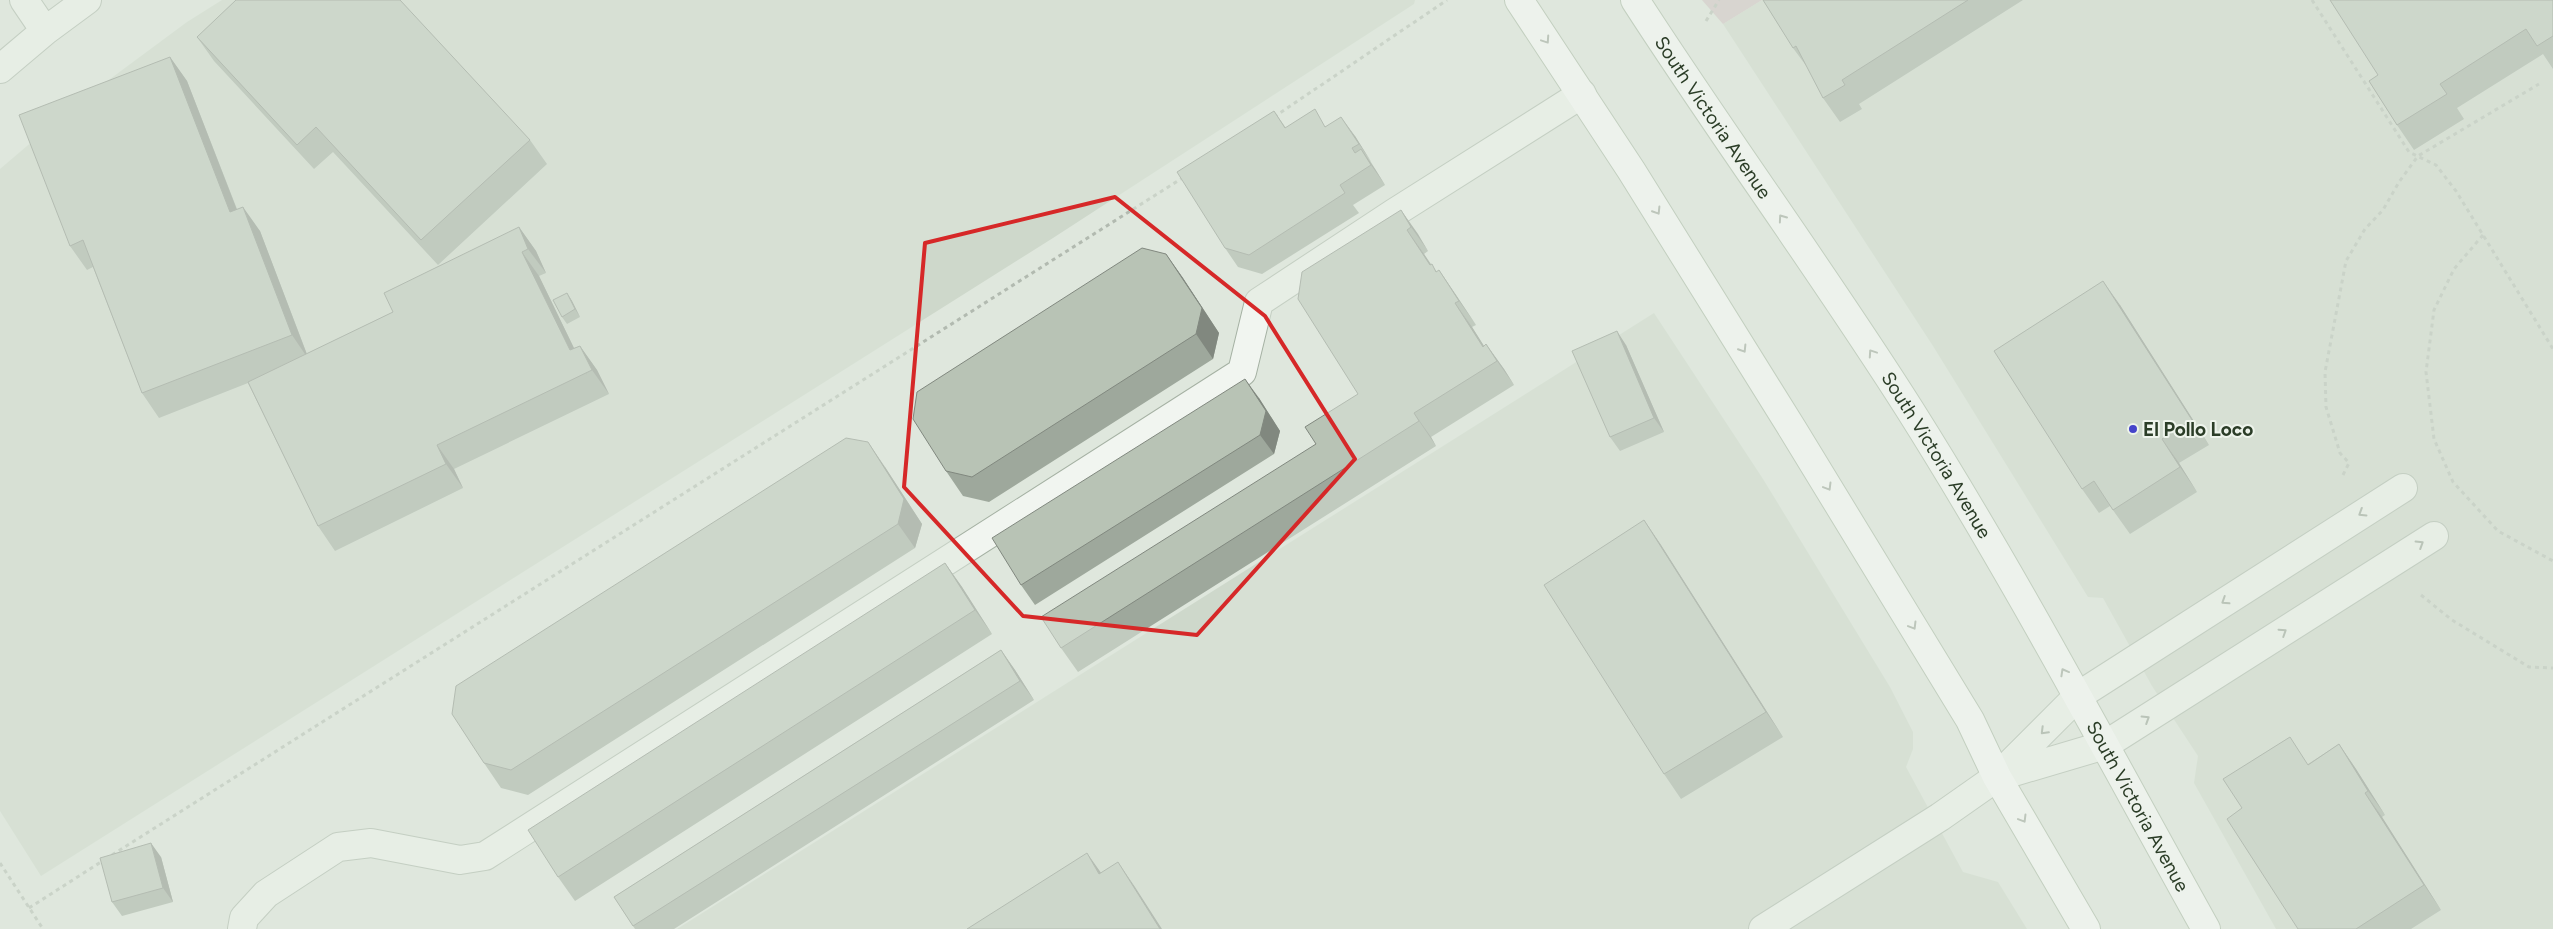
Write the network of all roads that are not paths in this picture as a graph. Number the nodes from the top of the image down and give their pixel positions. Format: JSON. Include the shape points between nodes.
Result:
{"nodes":[{"id":1,"x":24,"y":0,"type":"edge"},
{"id":2,"x":87,"y":0,"type":"edge"},
{"id":3,"x":1519,"y":0,"type":"edge"},
{"id":4,"x":1635,"y":0,"type":"edge"},
{"id":5,"x":45,"y":31,"type":"junction"},
{"id":6,"x":0,"y":69,"type":"edge"},
{"id":7,"x":1582,"y":94,"type":"junction"},
{"id":8,"x":2403,"y":488,"type":"dead end"},
{"id":9,"x":2434,"y":536,"type":"dead end"},
{"id":10,"x":2078,"y":696,"type":"junction"},
{"id":11,"x":2105,"y":745,"type":"junction"},
{"id":12,"x":1998,"y":777,"type":"junction"},
{"id":13,"x":242,"y":929,"type":"edge"},
{"id":14,"x":1763,"y":929,"type":"edge"},
{"id":15,"x":2086,"y":929,"type":"edge"},
{"id":16,"x":2206,"y":929,"type":"edge"}],
"edges":[{"from":1,"to":5,"type":"street"},
{"from":2,"to":5,"type":"street"},
{"from":3,"to":7,"type":"main road","one_way":true},
{"from":10,"to":4,"type":"main road","name":"South Victoria Avenue","one_way":true,"via":[[1910,411]]},
{"from":5,"to":6,"type":"street"},
{"from":7,"to":12,"type":"main road","one_way":true,"via":[[1970,720]]},
{"from":7,"to":13,"type":"street","via":[[1259,302],[1242,372],[485,856],[460,860],[371,843],[338,847],[266,894],[244,918]]},
{"from":8,"to":10,"type":"street","one_way":true},
{"from":11,"to":9,"type":"street","one_way":true},
{"from":10,"to":11,"type":"main road","name":"South Victoria Avenue"},
{"from":10,"to":12,"type":"street","one_way":true},
{"from":11,"to":12,"type":"street"},
{"from":11,"to":16,"type":"main road","name":"South Victoria Avenue"},
{"from":12,"to":14,"type":"street"},
{"from":12,"to":15,"type":"main road","one_way":true}]}
